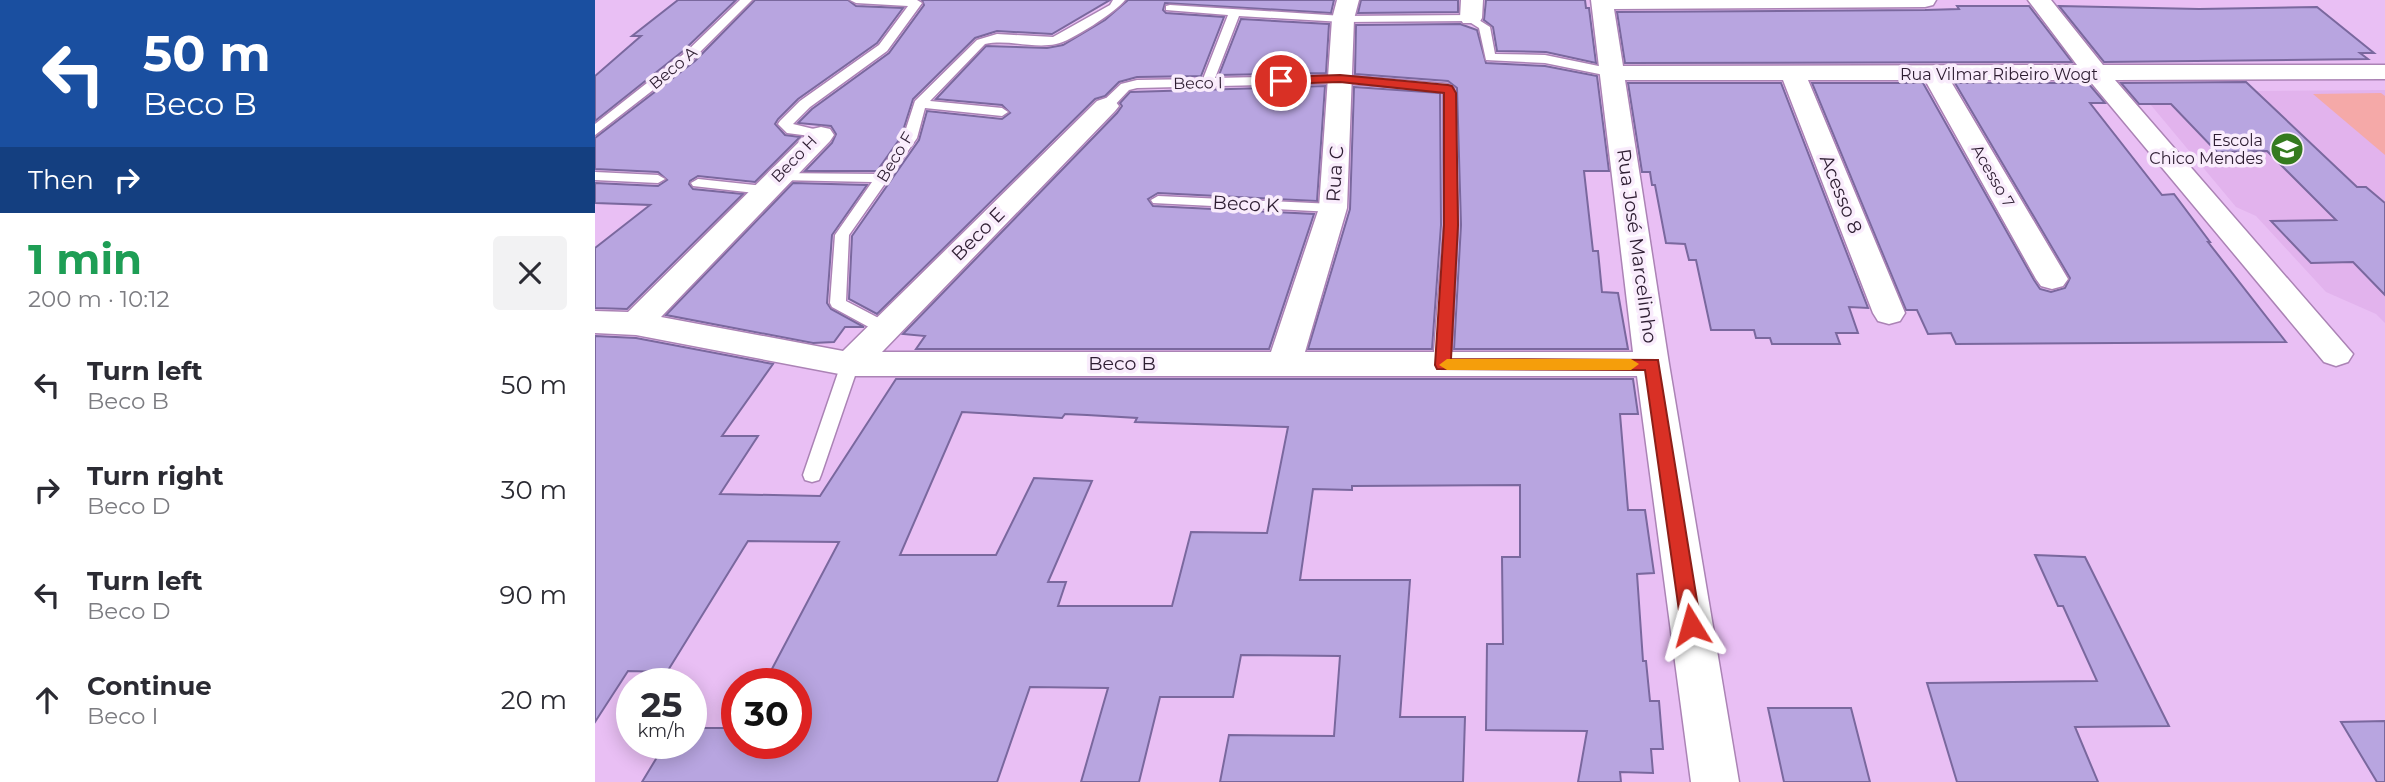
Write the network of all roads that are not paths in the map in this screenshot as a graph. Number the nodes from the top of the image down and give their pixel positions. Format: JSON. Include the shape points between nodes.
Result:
{"nodes":[{"id":1,"x":746,"y":0,"type":"edge"},
{"id":2,"x":856,"y":0,"type":"edge"},
{"id":3,"x":1119,"y":0,"type":"edge"},
{"id":4,"x":1925,"y":0,"type":"edge"},
{"id":5,"x":2039,"y":0,"type":"edge"},
{"id":6,"x":1602,"y":1,"type":"edge"},
{"id":7,"x":1170,"y":8,"type":"dead end"},
{"id":8,"x":1472,"y":9,"type":"edge"},
{"id":9,"x":1346,"y":10,"type":"edge"},
{"id":10,"x":1235,"y":12,"type":"junction"},
{"id":11,"x":2385,"y":72,"type":"edge"},
{"id":12,"x":1614,"y":73,"type":"junction"},
{"id":13,"x":1793,"y":74,"type":"junction"},
{"id":14,"x":1934,"y":74,"type":"junction"},
{"id":15,"x":2097,"y":74,"type":"junction"},
{"id":16,"x":1340,"y":79,"type":"junction"},
{"id":17,"x":1207,"y":83,"type":"junction"},
{"id":18,"x":920,"y":104,"type":"junction"},
{"id":19,"x":1106,"y":106,"type":"joint"},
{"id":20,"x":1002,"y":111,"type":"dead end"},
{"id":21,"x":595,"y":131,"type":"edge"},
{"id":22,"x":821,"y":135,"type":"joint"},
{"id":23,"x":595,"y":176,"type":"edge"},
{"id":24,"x":883,"y":178,"type":"junction"},
{"id":25,"x":658,"y":179,"type":"dead end"},
{"id":26,"x":698,"y":183,"type":"dead end"},
{"id":27,"x":772,"y":183,"type":"junction"},
{"id":28,"x":1158,"y":200,"type":"dead end"},
{"id":29,"x":1333,"y":208,"type":"junction"},
{"id":30,"x":2052,"y":279,"type":"dead end"},
{"id":31,"x":1889,"y":313,"type":"dead end"},
{"id":32,"x":595,"y":322,"type":"edge"},
{"id":33,"x":636,"y":324,"type":"junction"},
{"id":34,"x":884,"y":328,"type":"junction"},
{"id":35,"x":2336,"y":354,"type":"dead end"},
{"id":36,"x":850,"y":364,"type":"junction"},
{"id":37,"x":1284,"y":364,"type":"junction"},
{"id":38,"x":1652,"y":364,"type":"junction"},
{"id":39,"x":1443,"y":365,"type":"junction"},
{"id":40,"x":812,"y":475,"type":"dead end"},
{"id":41,"x":1715,"y":782,"type":"edge"}],
"edges":[{"from":1,"to":21,"type":"lane","name":"Beco A","via":[[689,56]]},
{"from":2,"to":22,"type":"lane","name":"Beco H","via":[[916,3],[883,48],[805,104],[785,124],[792,130]]},
{"from":3,"to":18,"type":"lane","name":"Beco F","via":[[1055,41],[997,38],[981,42]]},
{"from":4,"to":6,"type":"street"},
{"from":5,"to":15,"type":"street"},
{"from":6,"to":12,"type":"street","name":"Rua José Marcelinho"},
{"from":7,"to":10,"type":"lane"},
{"from":8,"to":9,"type":"lane"},
{"from":8,"to":12,"type":"lane","via":[[1483,27],[1490,57],[1545,59]]},
{"from":9,"to":10,"type":"lane"},
{"from":9,"to":16,"type":"street","name":"Rua C"},
{"from":10,"to":17,"type":"lane"},
{"from":11,"to":15,"type":"street","name":"Rua Vilmar Ribeiro Wogt"},
{"from":12,"to":13,"type":"street","name":"Rua Vilmar Ribeiro Wogt"},
{"from":12,"to":38,"type":"street","name":"Rua José Marcelinho"},
{"from":13,"to":14,"type":"street","name":"Rua Vilmar Ribeiro Wogt"},
{"from":13,"to":31,"type":"street","name":"Acesso 8"},
{"from":14,"to":15,"type":"street","name":"Rua Vilmar Ribeiro Wogt"},
{"from":14,"to":30,"type":"street","name":"Acesso 7"},
{"from":15,"to":35,"type":"street"},
{"from":16,"to":17,"type":"lane","name":"Beco I"},
{"from":16,"to":29,"type":"street","name":"Rua C"},
{"from":16,"to":39,"type":"lane","name":"Beco I","via":[[1448,88],[1450,93],[1451,225]]},
{"from":17,"to":19,"type":"lane","name":"Beco I","via":[[1130,85]]},
{"from":18,"to":20,"type":"lane"},
{"from":18,"to":24,"type":"lane","name":"Beco F","via":[[910,138]]},
{"from":19,"to":34,"type":"street","name":"Beco E"},
{"from":22,"to":27,"type":"street","name":"Beco H"},
{"from":23,"to":25,"type":"lane"},
{"from":24,"to":27,"type":"lane"},
{"from":24,"to":34,"type":"lane","name":"Beco F","via":[[842,235],[838,303]]},
{"from":26,"to":27,"type":"lane"},
{"from":27,"to":33,"type":"street","name":"Beco H"},
{"from":28,"to":29,"type":"lane","name":"Beco K"},
{"from":29,"to":37,"type":"street","name":"Rua C"},
{"from":32,"to":33,"type":"street","name":"Beco B"},
{"from":33,"to":36,"type":"street","name":"Beco B"},
{"from":34,"to":36,"type":"street","name":"Beco E"},
{"from":36,"to":37,"type":"street","name":"Beco B"},
{"from":36,"to":40,"type":"lane"},
{"from":37,"to":39,"type":"street","name":"Beco B"},
{"from":38,"to":39,"type":"street","name":"Beco B"},
{"from":38,"to":41,"type":"street","name":"Rua José Marcelinho"}]}
